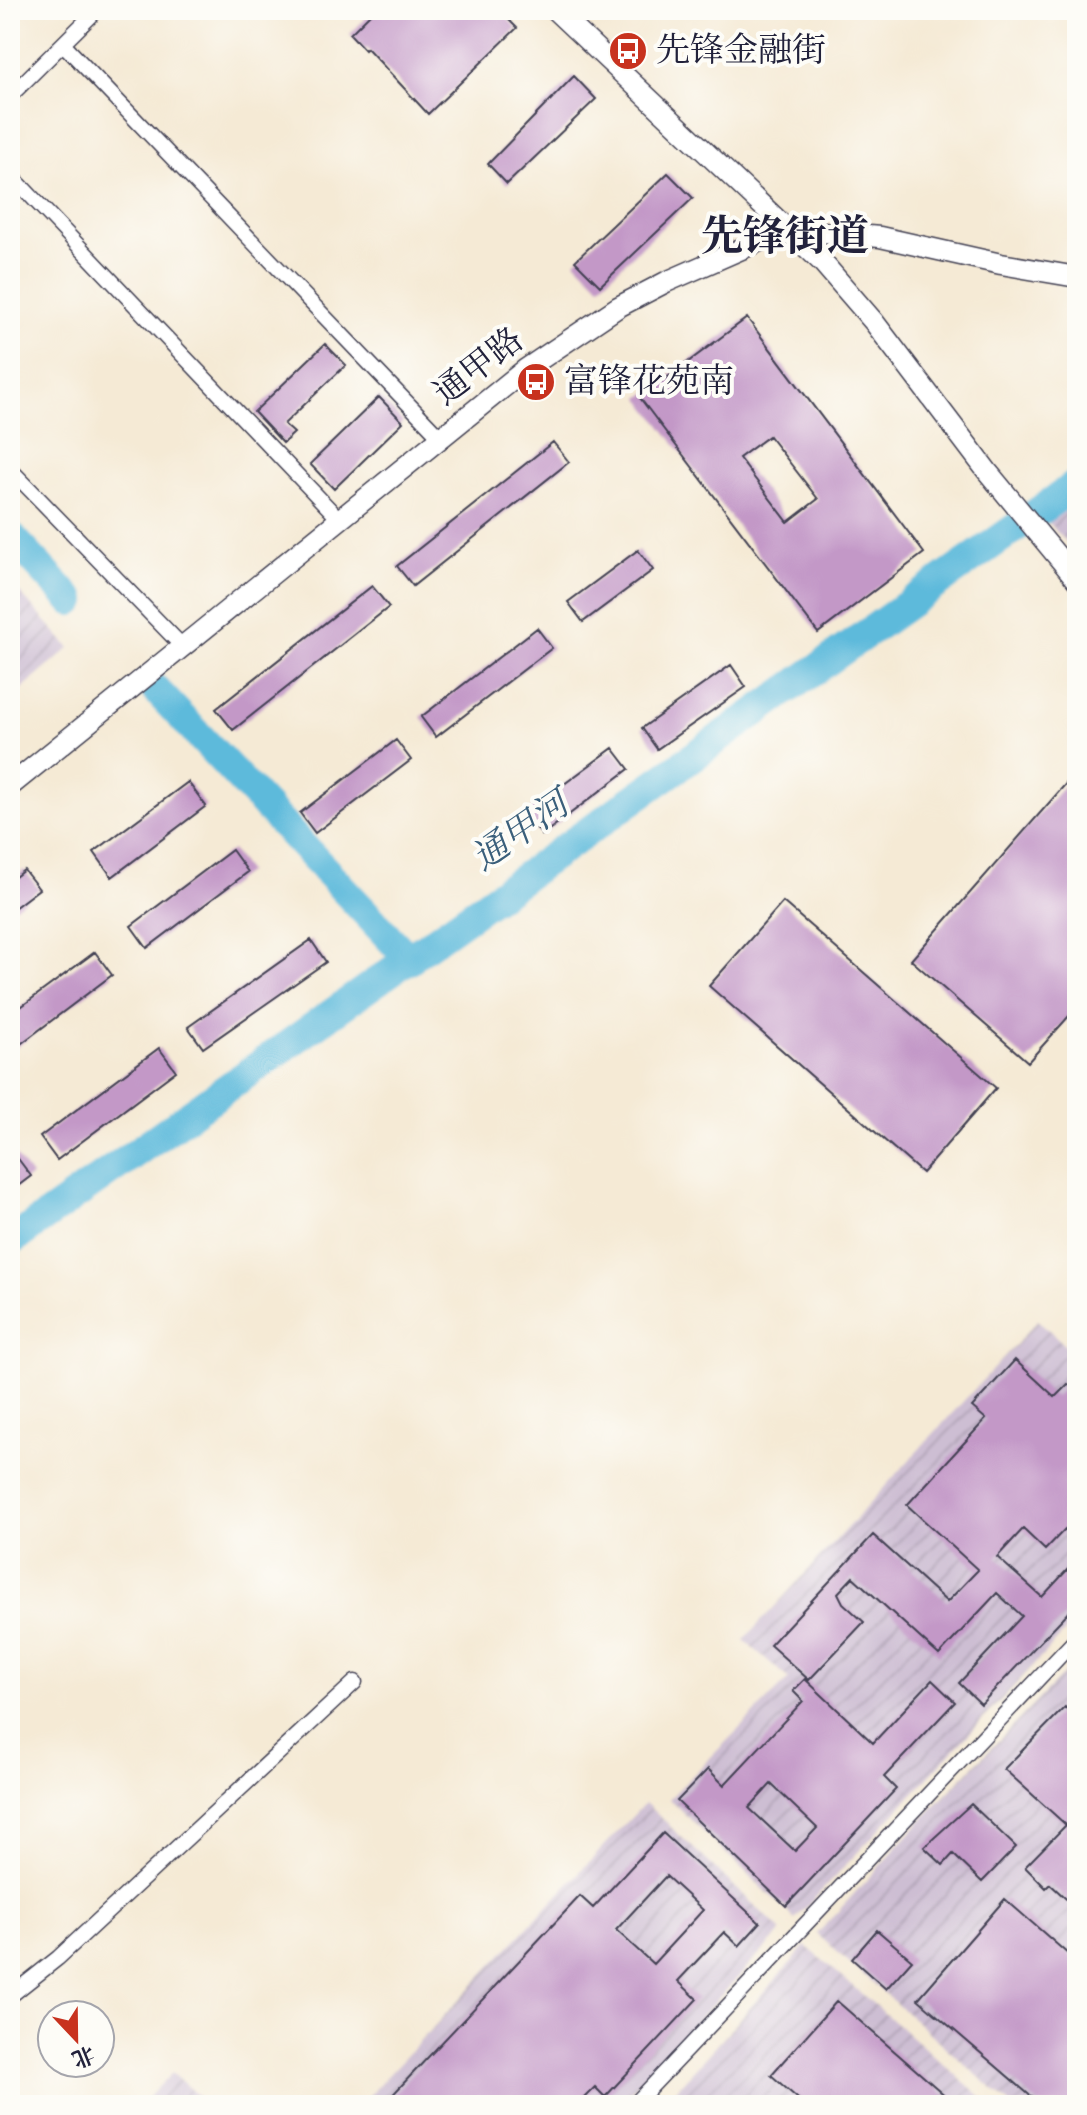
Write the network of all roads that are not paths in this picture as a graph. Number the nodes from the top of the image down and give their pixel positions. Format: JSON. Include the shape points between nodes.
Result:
{"nodes":[{"id":1,"x":97,"y":10,"type":"edge"},
{"id":2,"x":555,"y":10,"type":"edge"},
{"id":3,"x":63,"y":44,"type":"junction"},
{"id":4,"x":10,"y":96,"type":"edge"},
{"id":5,"x":10,"y":174,"type":"edge"},
{"id":6,"x":787,"y":229,"type":"junction"},
{"id":7,"x":1077,"y":277,"type":"edge"},
{"id":8,"x":441,"y":438,"type":"junction"},
{"id":9,"x":10,"y":469,"type":"edge"},
{"id":10,"x":340,"y":520,"type":"junction"},
{"id":11,"x":1077,"y":580,"type":"edge"},
{"id":12,"x":183,"y":647,"type":"junction"},
{"id":13,"x":10,"y":786,"type":"edge"},
{"id":14,"x":1077,"y":1638,"type":"edge"},
{"id":15,"x":355,"y":1682,"type":"dead end"},
{"id":16,"x":10,"y":1996,"type":"edge"},
{"id":17,"x":634,"y":2105,"type":"edge"}],
"edges":[{"from":1,"to":3,"type":"street"},
{"from":2,"to":6,"type":"street"},
{"from":3,"to":4,"type":"street"},
{"from":3,"to":8,"type":"street"},
{"from":5,"to":10,"type":"street"},
{"from":6,"to":7,"type":"street","name":"通甲路","via":[[880,237]]},
{"from":6,"to":8,"type":"street","name":"通甲路","via":[[618,307],[526,369]]},
{"from":6,"to":11,"type":"street","via":[[874,322]]},
{"from":8,"to":10,"type":"street","name":"通甲路"},
{"from":9,"to":12,"type":"street"},
{"from":10,"to":12,"type":"street","name":"通甲路"},
{"from":12,"to":13,"type":"street","name":"通甲路"},
{"from":14,"to":17,"type":"street"},
{"from":15,"to":16,"type":"street","via":[[58,1958]]}]}
